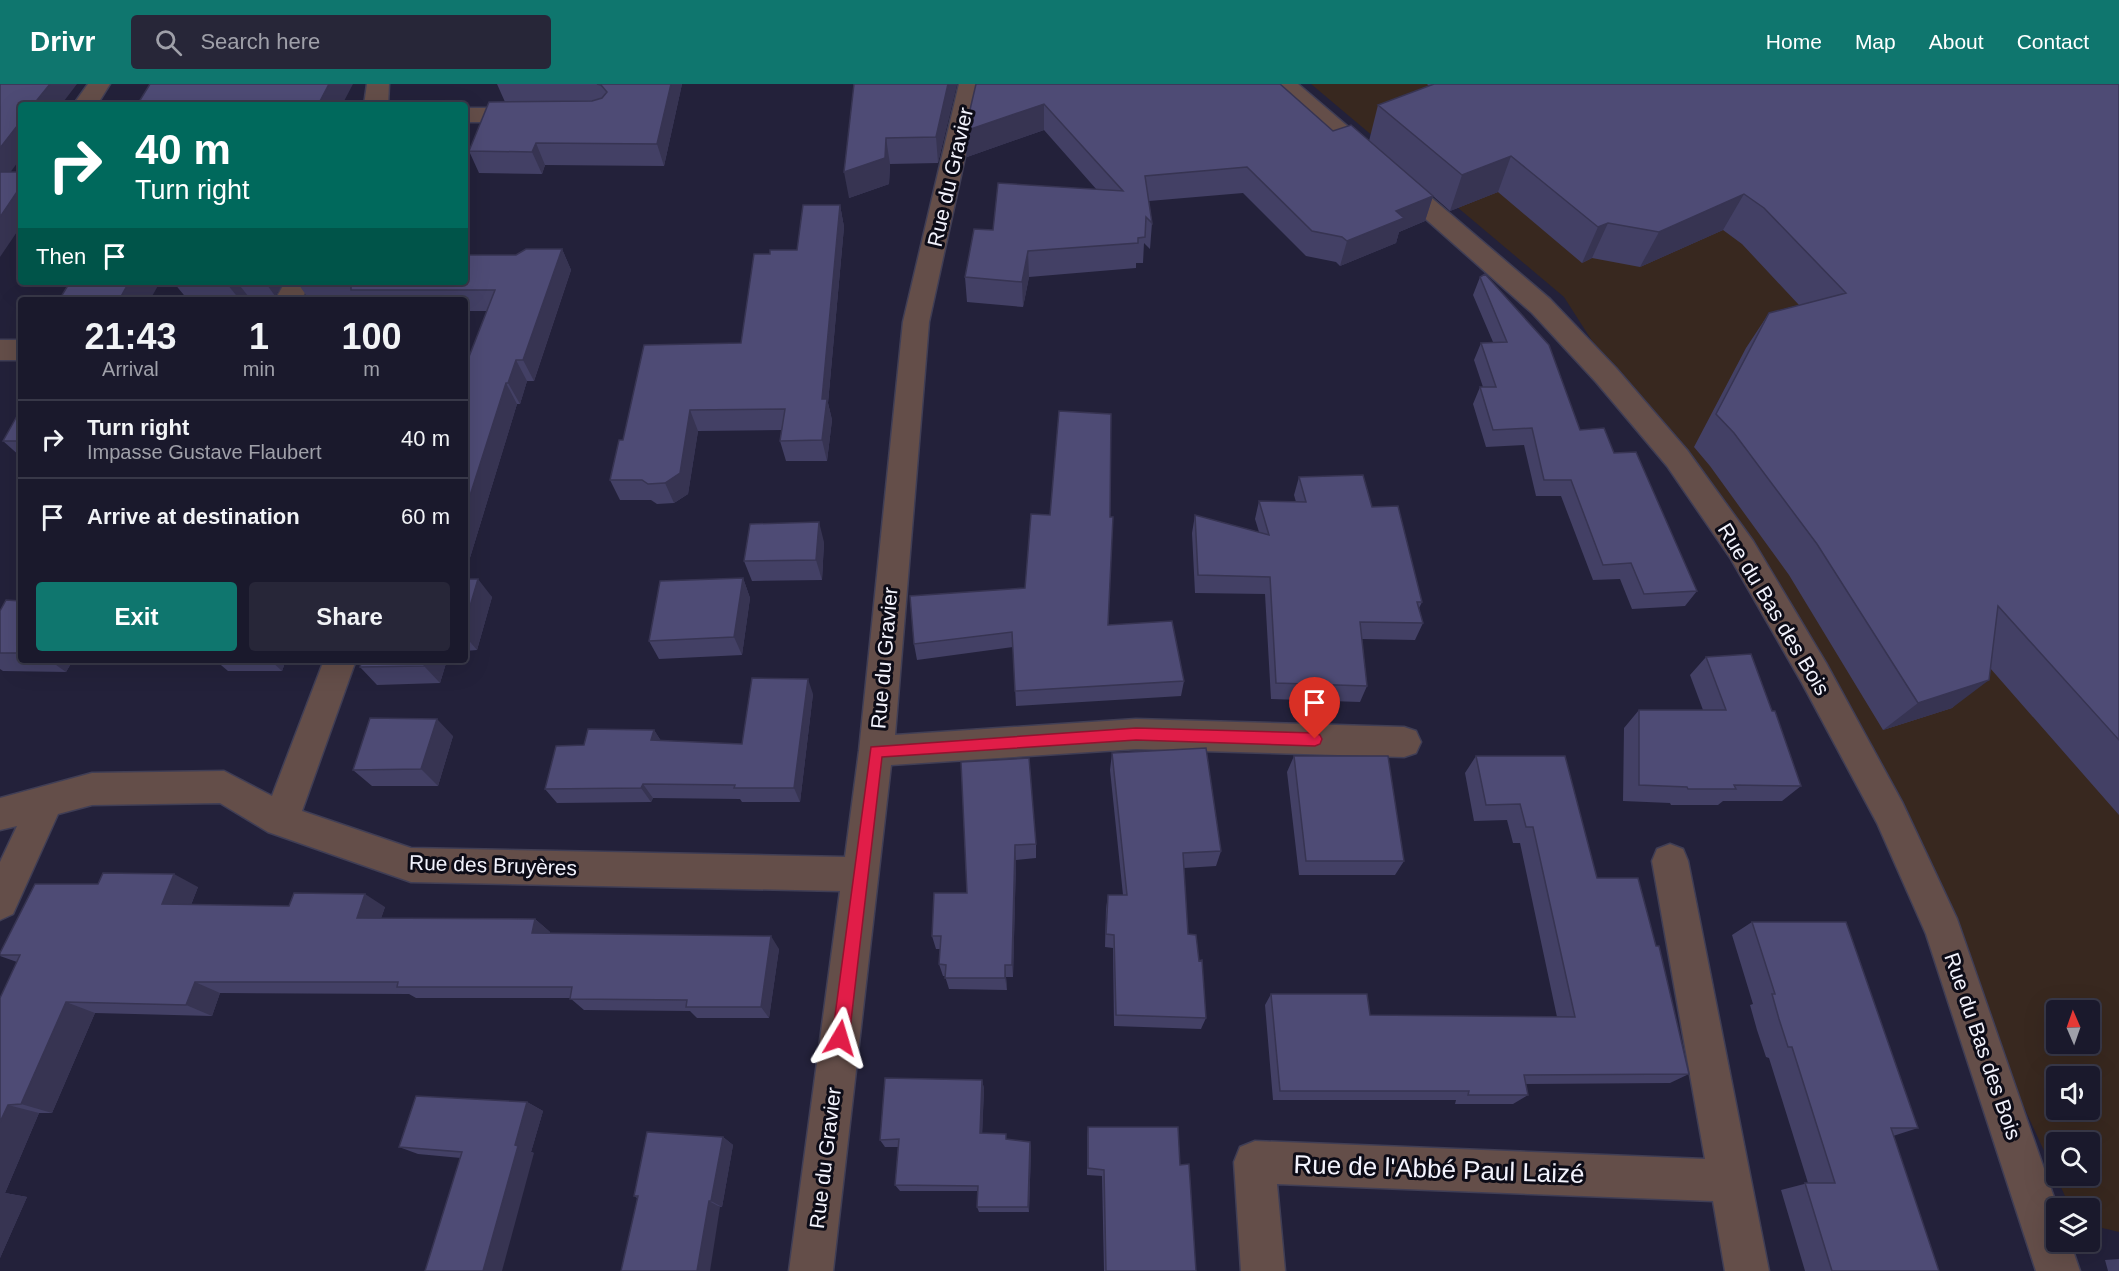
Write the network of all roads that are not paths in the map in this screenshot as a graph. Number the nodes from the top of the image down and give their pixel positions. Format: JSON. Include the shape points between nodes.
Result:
{"nodes":[{"id":1,"x":99,"y":84,"type":"edge"},
{"id":2,"x":378,"y":84,"type":"edge"},
{"id":3,"x":970,"y":84,"type":"edge"},
{"id":4,"x":1284,"y":84,"type":"edge"},
{"id":5,"x":87,"y":102,"type":"edge"},
{"id":6,"x":376,"y":102,"type":"edge"},
{"id":7,"x":555,"y":114,"type":"edge"},
{"id":8,"x":468,"y":116,"type":"edge"},
{"id":9,"x":0,"y":350,"type":"edge"},
{"id":10,"x":18,"y":350,"type":"edge"},
{"id":11,"x":339,"y":663,"type":"edge"},
{"id":12,"x":1404,"y":742,"type":"dead end"},
{"id":13,"x":876,"y":751,"type":"junction"},
{"id":14,"x":45,"y":803,"type":"junction"},
{"id":15,"x":0,"y":814,"type":"edge"},
{"id":16,"x":281,"y":820,"type":"junction"},
{"id":17,"x":1670,"y":861,"type":"dead end"},
{"id":18,"x":861,"y":874,"type":"junction"},
{"id":19,"x":0,"y":902,"type":"edge"},
{"id":20,"x":1731,"y":1181,"type":"junction"},
{"id":21,"x":811,"y":1271,"type":"edge"},
{"id":22,"x":1263,"y":1271,"type":"edge"},
{"id":23,"x":1747,"y":1271,"type":"edge"},
{"id":24,"x":2058,"y":1271,"type":"edge"}],
"edges":[{"from":1,"to":5,"type":"street"},
{"from":2,"to":6,"type":"street"},
{"from":3,"to":13,"type":"street","name":"Rue du Gravier","via":[[916,322]]},
{"from":4,"to":24,"type":"street","name":"Rue du Bas des Bois","via":[[1541,306],[1677,458],[1742,550],[1890,813],[1944,932]]},
{"from":7,"to":8,"type":"street"},
{"from":9,"to":10,"type":"street"},
{"from":11,"to":16,"type":"street"},
{"from":12,"to":13,"type":"street","via":[[1136,734]]},
{"from":13,"to":18,"type":"street","name":"Rue du Gravier"},
{"from":14,"to":15,"type":"street","name":"Rue des Bruyères"},
{"from":14,"to":16,"type":"street","name":"Rue des Bruyères","via":[[93,789],[224,787]]},
{"from":14,"to":19,"type":"street"},
{"from":16,"to":18,"type":"street","name":"Rue des Bruyères","via":[[411,865]]},
{"from":17,"to":20,"type":"street"},
{"from":18,"to":21,"type":"street","name":"Rue du Gravier"},
{"from":20,"to":22,"type":"street","name":"Rue de l'Abbé Paul Laizé","via":[[1255,1162]]},
{"from":20,"to":23,"type":"street"}]}
